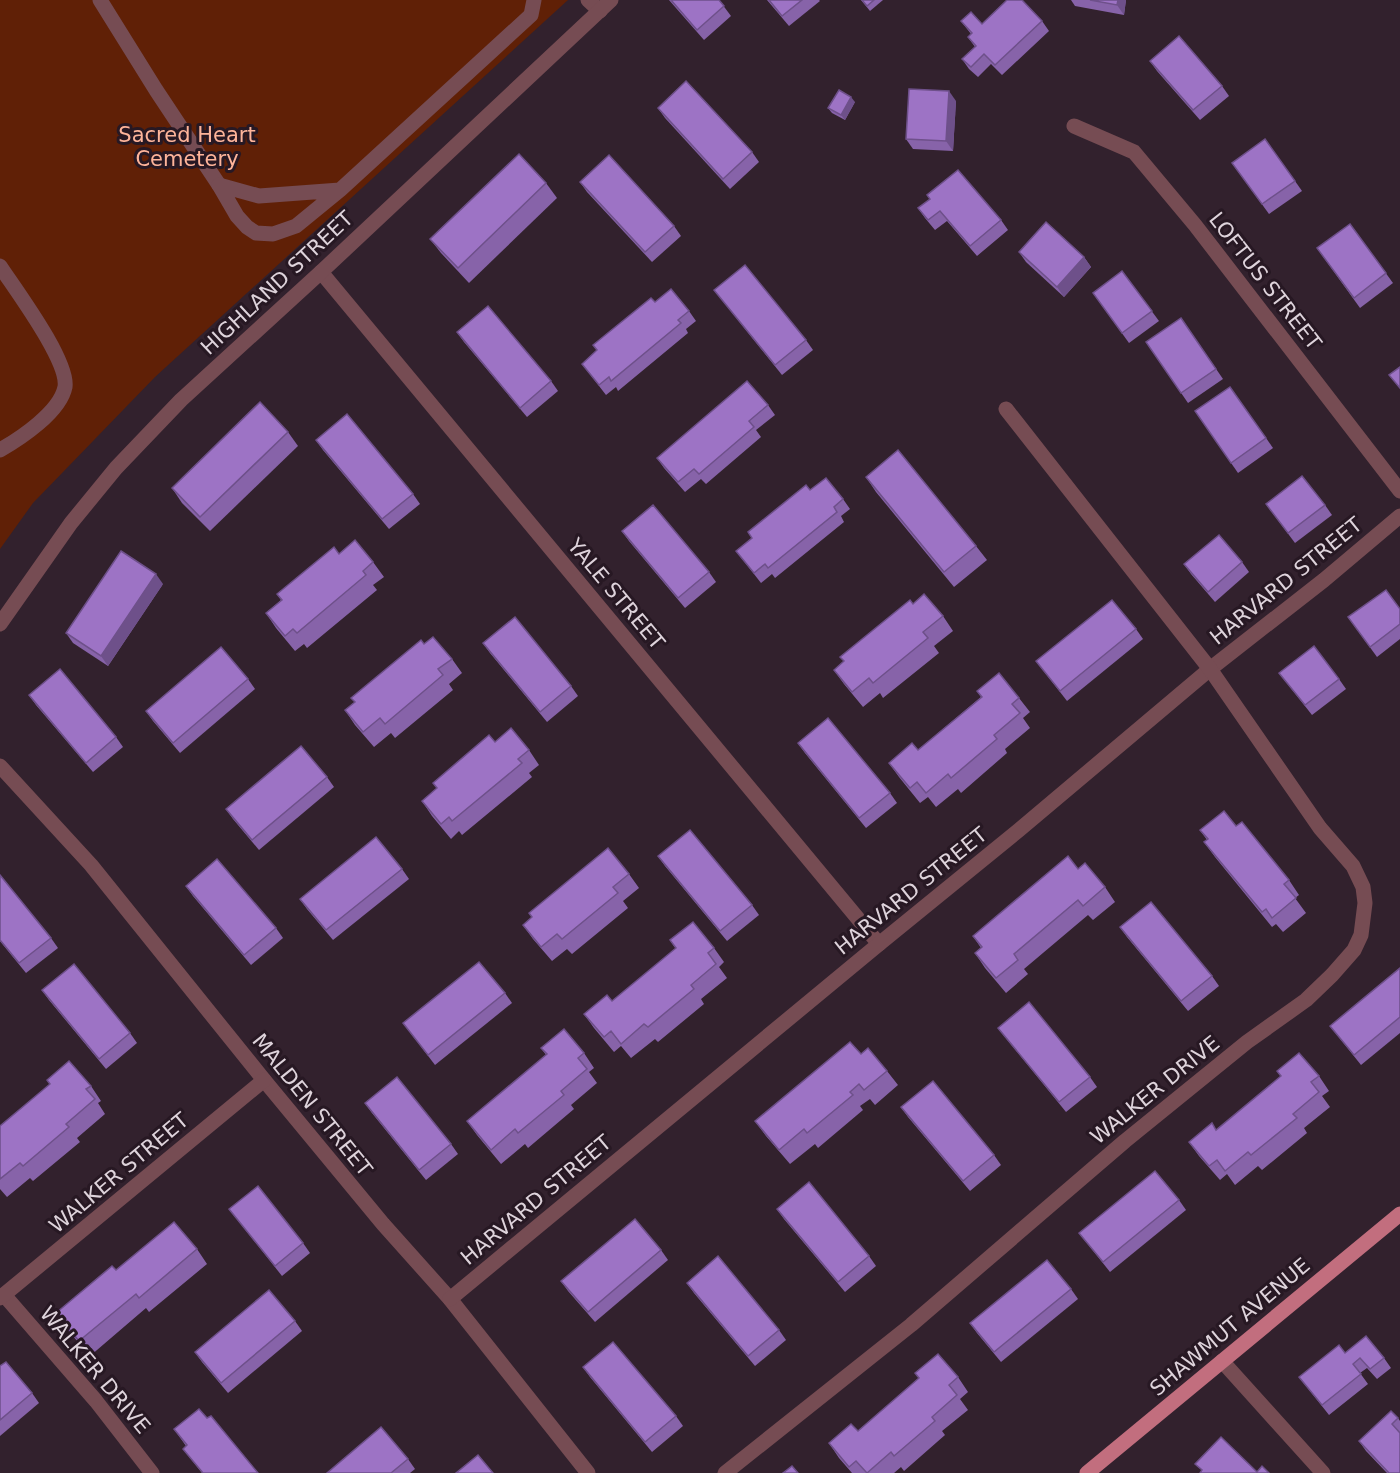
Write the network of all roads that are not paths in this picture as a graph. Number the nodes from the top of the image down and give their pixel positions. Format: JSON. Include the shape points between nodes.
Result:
{"nodes":[{"id":1,"x":100,"y":0,"type":"edge"},
{"id":2,"x":534,"y":0,"type":"edge"},
{"id":3,"x":588,"y":0,"type":"edge"},
{"id":4,"x":606,"y":5,"type":"edge"},
{"id":5,"x":1074,"y":126,"type":"dead end"},
{"id":6,"x":219,"y":185,"type":"junction"},
{"id":7,"x":340,"y":190,"type":"junction"},
{"id":8,"x":0,"y":266,"type":"edge"},
{"id":9,"x":321,"y":272,"type":"junction"},
{"id":10,"x":1006,"y":409,"type":"dead end"},
{"id":11,"x":0,"y":450,"type":"edge"},
{"id":12,"x":1400,"y":491,"type":"edge"},
{"id":13,"x":1400,"y":516,"type":"edge"},
{"id":14,"x":0,"y":624,"type":"edge"},
{"id":15,"x":1210,"y":669,"type":"junction"},
{"id":16,"x":0,"y":766,"type":"edge"},
{"id":17,"x":879,"y":944,"type":"junction"},
{"id":18,"x":264,"y":1080,"type":"junction"},
{"id":19,"x":1400,"y":1214,"type":"edge"},
{"id":20,"x":2,"y":1297,"type":"edge"},
{"id":21,"x":450,"y":1299,"type":"junction"},
{"id":22,"x":1222,"y":1361,"type":"junction"},
{"id":23,"x":152,"y":1473,"type":"edge"},
{"id":24,"x":588,"y":1473,"type":"edge"},
{"id":25,"x":725,"y":1473,"type":"edge"},
{"id":26,"x":1087,"y":1473,"type":"edge"},
{"id":27,"x":1323,"y":1473,"type":"edge"}],
"edges":[{"from":1,"to":6,"type":"street"},
{"from":2,"to":7,"type":"street","via":[[531,15]]},
{"from":3,"to":4,"type":"street"},
{"from":4,"to":9,"type":"street","name":"HIGHLAND STREET"},
{"from":5,"to":12,"type":"street","name":"LOFTUS STREET","via":[[1134,152],[1196,225]]},
{"from":6,"to":7,"type":"street","via":[[260,196]]},
{"from":6,"to":7,"type":"street","via":[[247,227],[256,233],[273,234],[296,226]]},
{"from":8,"to":11,"type":"street","via":[[56,352],[65,386],[58,402],[39,424]]},
{"from":9,"to":14,"type":"street","name":"HIGHLAND STREET","via":[[181,400],[116,468],[71,523]]},
{"from":9,"to":17,"type":"street","name":"YALE STREET"},
{"from":10,"to":15,"type":"street","name":"WALKER DRIVE"},
{"from":13,"to":15,"type":"street","name":"HARVARD STREET"},
{"from":15,"to":17,"type":"street","name":"HARVARD STREET"},
{"from":15,"to":25,"type":"street","name":"WALKER DRIVE","via":[[1320,828],[1353,866],[1363,887],[1365,903],[1361,935],[1354,950],[1306,1000],[1246,1042],[911,1325]]},
{"from":16,"to":18,"type":"street","name":"MALDEN STREET","via":[[91,865]]},
{"from":17,"to":21,"type":"street","name":"HARVARD STREET"},
{"from":18,"to":20,"type":"street","name":"WALKER STREET"},
{"from":18,"to":21,"type":"street","name":"MALDEN STREET"},
{"from":19,"to":22,"type":"main road","name":"SHAWMUT AVENUE"},
{"from":20,"to":23,"type":"street","name":"WALKER DRIVE","via":[[96,1401]]},
{"from":21,"to":24,"type":"street","name":"MALDEN STREET"},
{"from":22,"to":26,"type":"main road","name":"SHAWMUT AVENUE"},
{"from":22,"to":27,"type":"street"}]}
